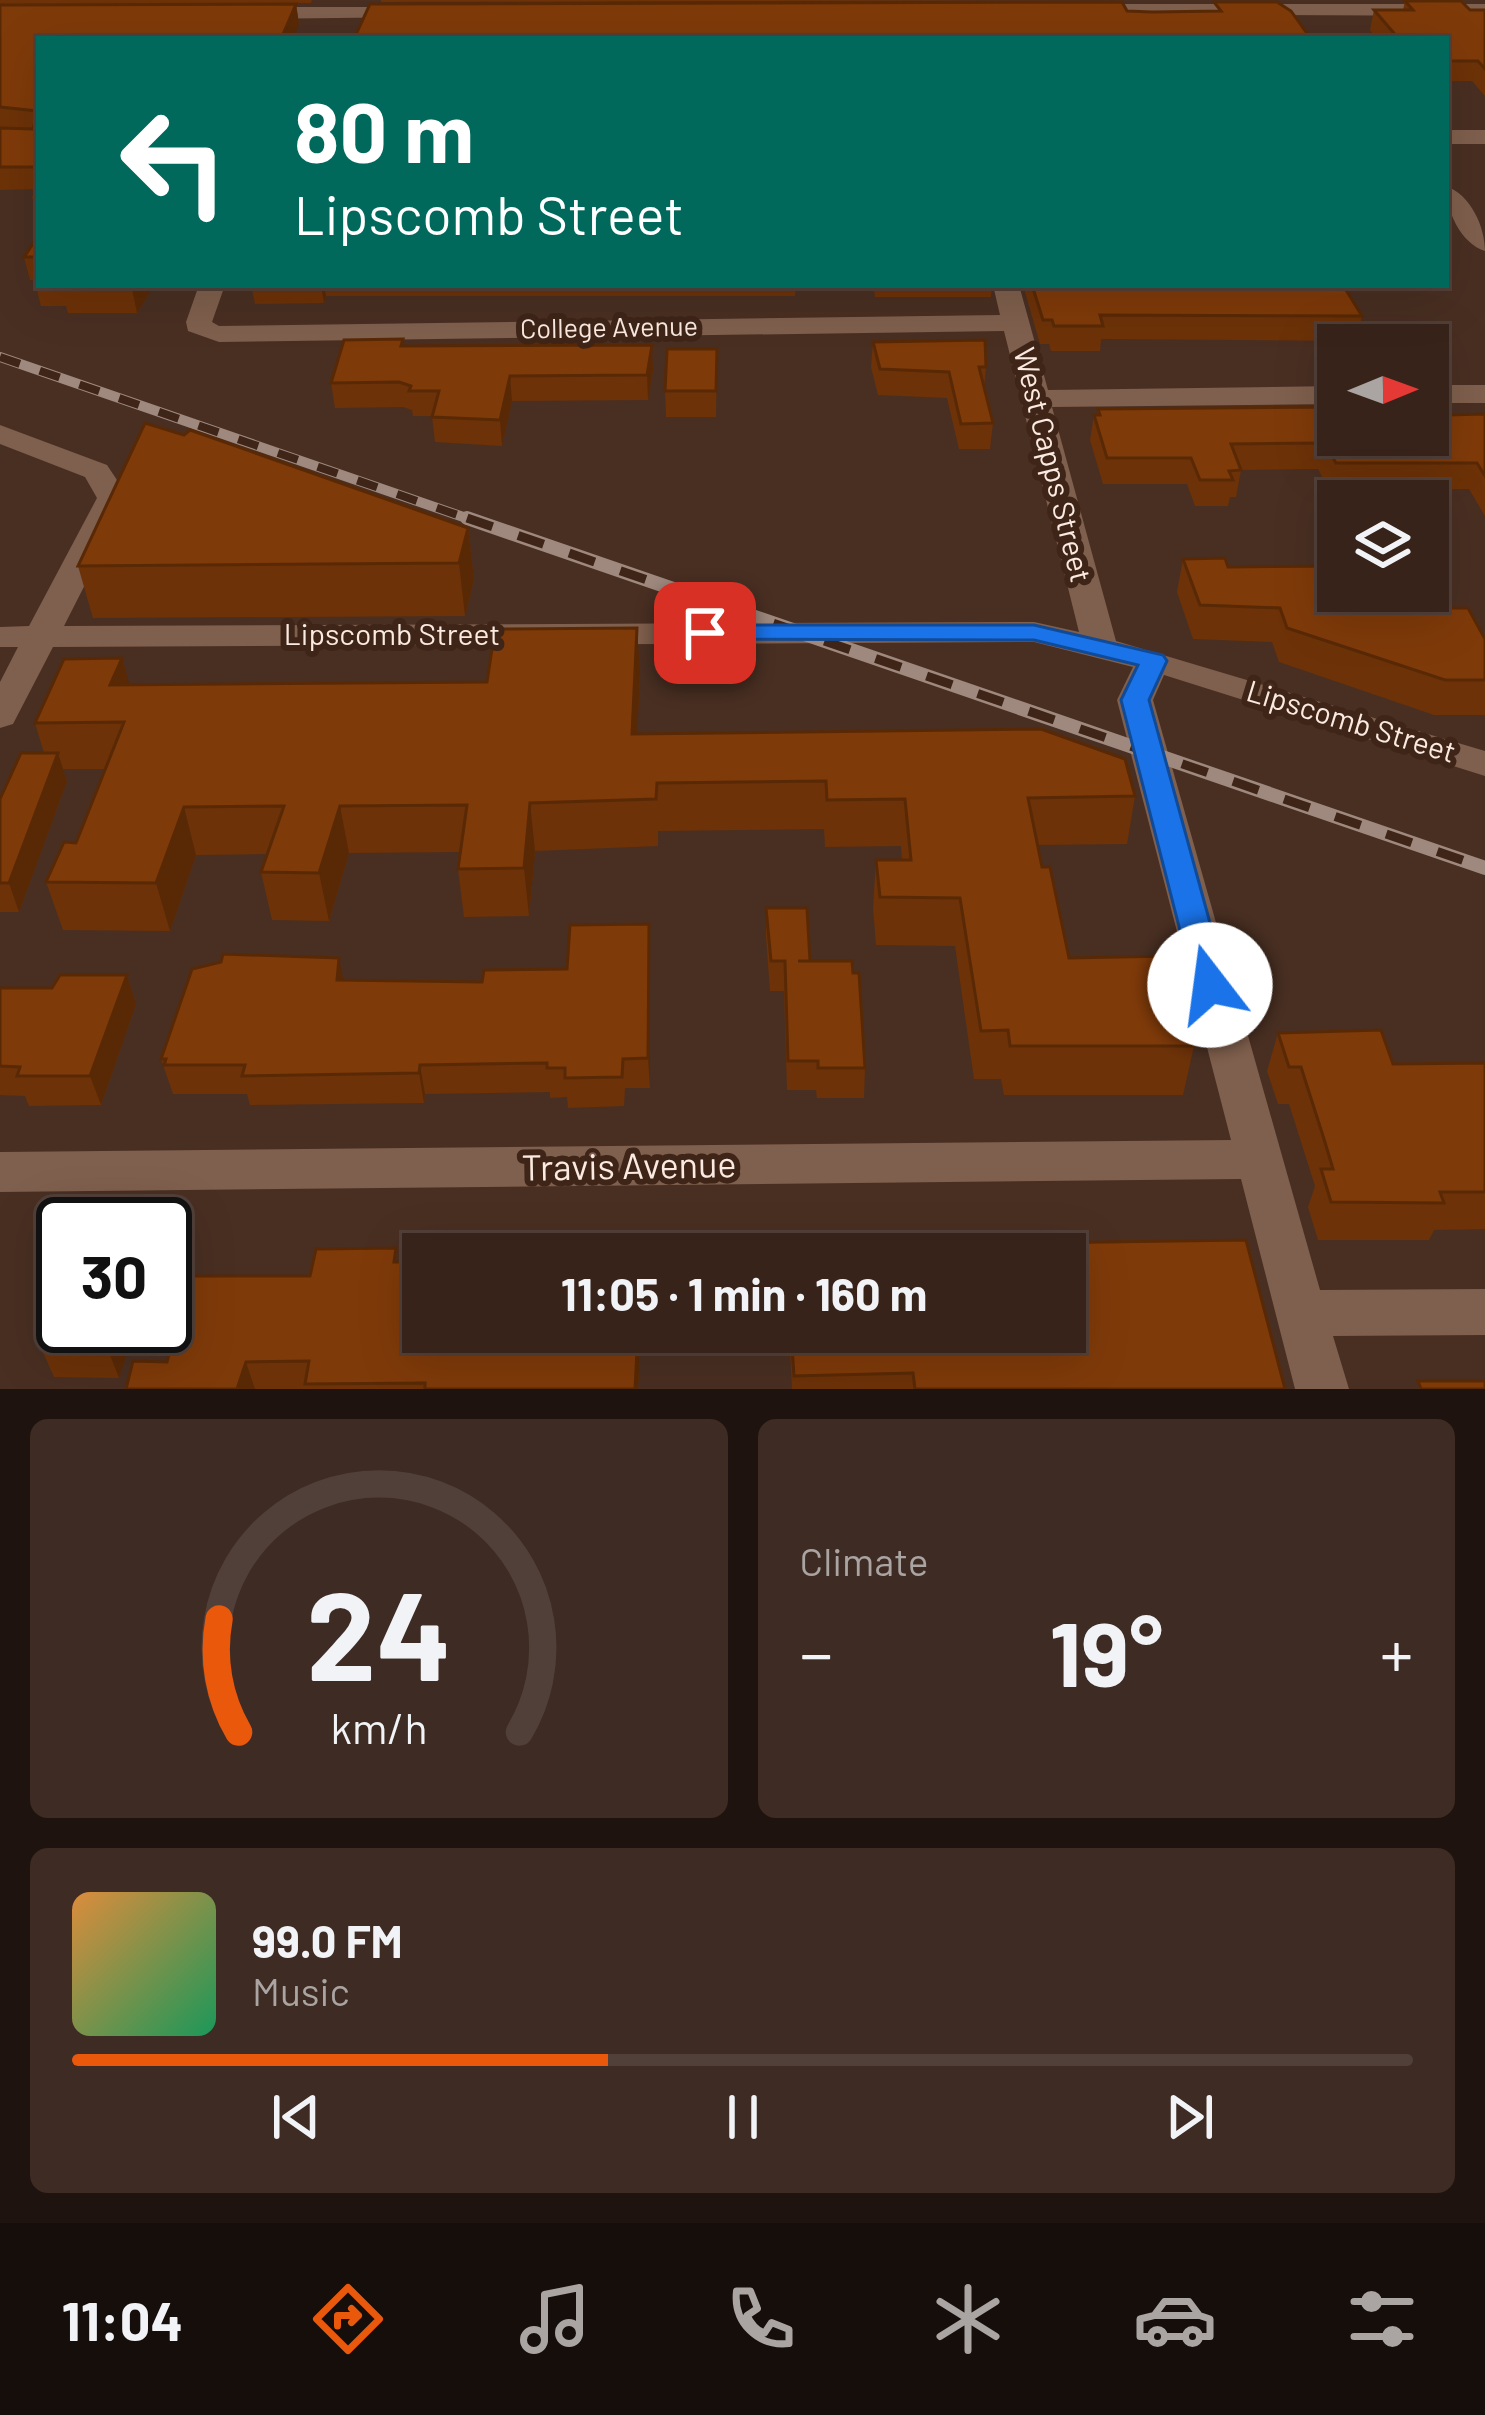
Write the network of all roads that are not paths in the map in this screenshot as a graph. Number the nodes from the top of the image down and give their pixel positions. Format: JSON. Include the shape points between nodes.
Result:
{"nodes":[{"id":1,"x":1303,"y":5,"type":"edge"},
{"id":2,"x":345,"y":6,"type":"edge"},
{"id":3,"x":1048,"y":10,"type":"edge"},
{"id":4,"x":1485,"y":10,"type":"edge"},
{"id":5,"x":436,"y":13,"type":"edge"},
{"id":6,"x":228,"y":14,"type":"edge"},
{"id":7,"x":330,"y":36,"type":"edge"},
{"id":8,"x":1327,"y":36,"type":"edge"},
{"id":9,"x":1449,"y":137,"type":"edge"},
{"id":10,"x":1485,"y":137,"type":"edge"},
{"id":11,"x":1449,"y":197,"type":"edge"},
{"id":12,"x":1485,"y":244,"type":"edge"},
{"id":13,"x":211,"y":288,"type":"edge"},
{"id":14,"x":1007,"y":288,"type":"edge"},
{"id":15,"x":1017,"y":323,"type":"junction"},
{"id":16,"x":1449,"y":394,"type":"edge"},
{"id":17,"x":1485,"y":394,"type":"edge"},
{"id":18,"x":1317,"y":395,"type":"edge"},
{"id":19,"x":1033,"y":400,"type":"junction"},
{"id":20,"x":0,"y":434,"type":"edge"},
{"id":21,"x":38,"y":636,"type":"junction"},
{"id":22,"x":0,"y":637,"type":"edge"},
{"id":23,"x":1099,"y":644,"type":"junction"},
{"id":24,"x":1154,"y":661,"type":"junction"},
{"id":25,"x":0,"y":716,"type":"edge"},
{"id":26,"x":1485,"y":764,"type":"edge"},
{"id":27,"x":1258,"y":1159,"type":"junction"},
{"id":28,"x":0,"y":1172,"type":"edge"},
{"id":29,"x":1485,"y":1312,"type":"edge"},
{"id":30,"x":1300,"y":1313,"type":"junction"},
{"id":31,"x":1322,"y":1389,"type":"edge"}],
"edges":[{"from":1,"to":3,"type":"street"},
{"from":1,"to":4,"type":"street"},
{"from":1,"to":8,"type":"street"},
{"from":2,"to":5,"type":"street"},
{"from":2,"to":6,"type":"street"},
{"from":2,"to":7,"type":"street"},
{"from":9,"to":10,"type":"street"},
{"from":11,"to":12,"type":"street"},
{"from":13,"to":15,"type":"street","name":"College Avenue","via":[[202,331]]},
{"from":14,"to":15,"type":"street","name":"West Capps Street"},
{"from":15,"to":19,"type":"street","name":"West Capps Street"},
{"from":16,"to":17,"type":"street"},
{"from":18,"to":19,"type":"street"},
{"from":19,"to":23,"type":"street","name":"West Capps Street"},
{"from":20,"to":21,"type":"street","via":[[97,471],[113,498]]},
{"from":21,"to":22,"type":"street","name":"Lipscomb Street"},
{"from":21,"to":23,"type":"street","name":"Lipscomb Street","via":[[1034,632]]},
{"from":21,"to":25,"type":"street"},
{"from":23,"to":24,"type":"street","name":"Lipscomb Street"},
{"from":24,"to":26,"type":"street","name":"Lipscomb Street"},
{"from":24,"to":27,"type":"street","via":[[1135,700]]},
{"from":27,"to":28,"type":"street","name":"Travis Avenue"},
{"from":27,"to":30,"type":"street"},
{"from":29,"to":30,"type":"street"},
{"from":30,"to":31,"type":"street"}]}
